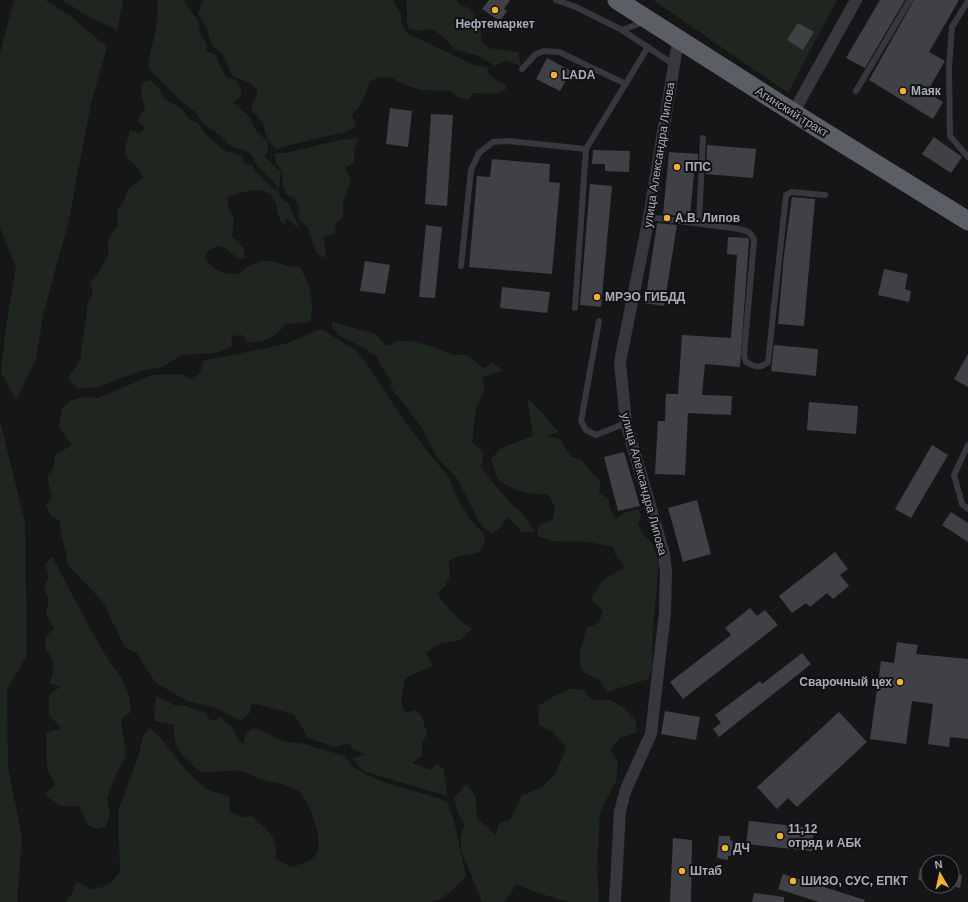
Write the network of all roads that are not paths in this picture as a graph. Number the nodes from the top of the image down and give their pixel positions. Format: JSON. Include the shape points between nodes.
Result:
{"nodes":[{"id":1,"x":556,"y":0,"type":"edge"},
{"id":2,"x":617,"y":0,"type":"edge"},
{"id":3,"x":856,"y":0,"type":"edge"},
{"id":4,"x":910,"y":0,"type":"edge"},
{"id":5,"x":968,"y":1,"type":"edge"},
{"id":6,"x":648,"y":21,"type":"junction"},
{"id":7,"x":622,"y":30,"type":"junction"},
{"id":8,"x":678,"y":40,"type":"junction"},
{"id":9,"x":648,"y":47,"type":"junction"},
{"id":10,"x":673,"y":64,"type":"junction"},
{"id":11,"x":522,"y":69,"type":"dead end"},
{"id":12,"x":626,"y":84,"type":"junction"},
{"id":13,"x":856,"y":91,"type":"dead end"},
{"id":14,"x":793,"y":113,"type":"junction"},
{"id":15,"x":703,"y":138,"type":"dead end"},
{"id":16,"x":586,"y":149,"type":"junction"},
{"id":17,"x":968,"y":157,"type":"edge"},
{"id":18,"x":825,"y":195,"type":"dead end"},
{"id":19,"x":650,"y":217,"type":"junction"},
{"id":20,"x":968,"y":221,"type":"edge"},
{"id":21,"x":699,"y":223,"type":"junction"},
{"id":22,"x":461,"y":266,"type":"dead end"},
{"id":23,"x":575,"y":308,"type":"dead end"},
{"id":24,"x":599,"y":321,"type":"dead end"},
{"id":25,"x":626,"y":423,"type":"junction"},
{"id":26,"x":968,"y":445,"type":"edge"},
{"id":27,"x":968,"y":509,"type":"edge"},
{"id":28,"x":615,"y":902,"type":"edge"}],
"edges":[{"from":1,"to":7,"type":"lane"},
{"from":2,"to":6,"type":"highway","name":"Агинский тракт"},
{"from":3,"to":14,"type":"street"},
{"from":4,"to":13,"type":"lane"},
{"from":5,"to":17,"type":"lane","via":[[952,27],[949,69],[950,136]]},
{"from":6,"to":7,"type":"lane"},
{"from":6,"to":8,"type":"highway","name":"Агинский тракт"},
{"from":7,"to":9,"type":"lane"},
{"from":8,"to":10,"type":"street","name":"улица Александра Липова"},
{"from":8,"to":14,"type":"highway","name":"Агинский тракт"},
{"from":9,"to":10,"type":"lane"},
{"from":9,"to":12,"type":"lane"},
{"from":10,"to":19,"type":"street","name":"улица Александра Липова"},
{"from":11,"to":12,"type":"lane","via":[[536,54],[544,51],[559,52]]},
{"from":12,"to":16,"type":"lane"},
{"from":14,"to":20,"type":"highway","name":"Агинский тракт"},
{"from":15,"to":21,"type":"lane"},
{"from":16,"to":22,"type":"lane","via":[[507,141],[493,142],[479,153],[471,170]]},
{"from":16,"to":23,"type":"lane"},
{"from":18,"to":21,"type":"lane","via":[[791,192],[786,195],[768,362],[763,366],[755,367],[746,362],[744,355],[754,240],[752,235],[749,231]]},
{"from":19,"to":21,"type":"lane"},
{"from":19,"to":25,"type":"street","name":"улица Александра Липова","via":[[620,362]]},
{"from":24,"to":25,"type":"lane","via":[[581,421],[586,430],[596,435]]},
{"from":25,"to":28,"type":"street","name":"улица Александра Липова","via":[[664,554],[666,572],[665,612],[650,734],[626,789],[620,811]]},
{"from":26,"to":27,"type":"lane","via":[[954,475],[962,504]]}]}
